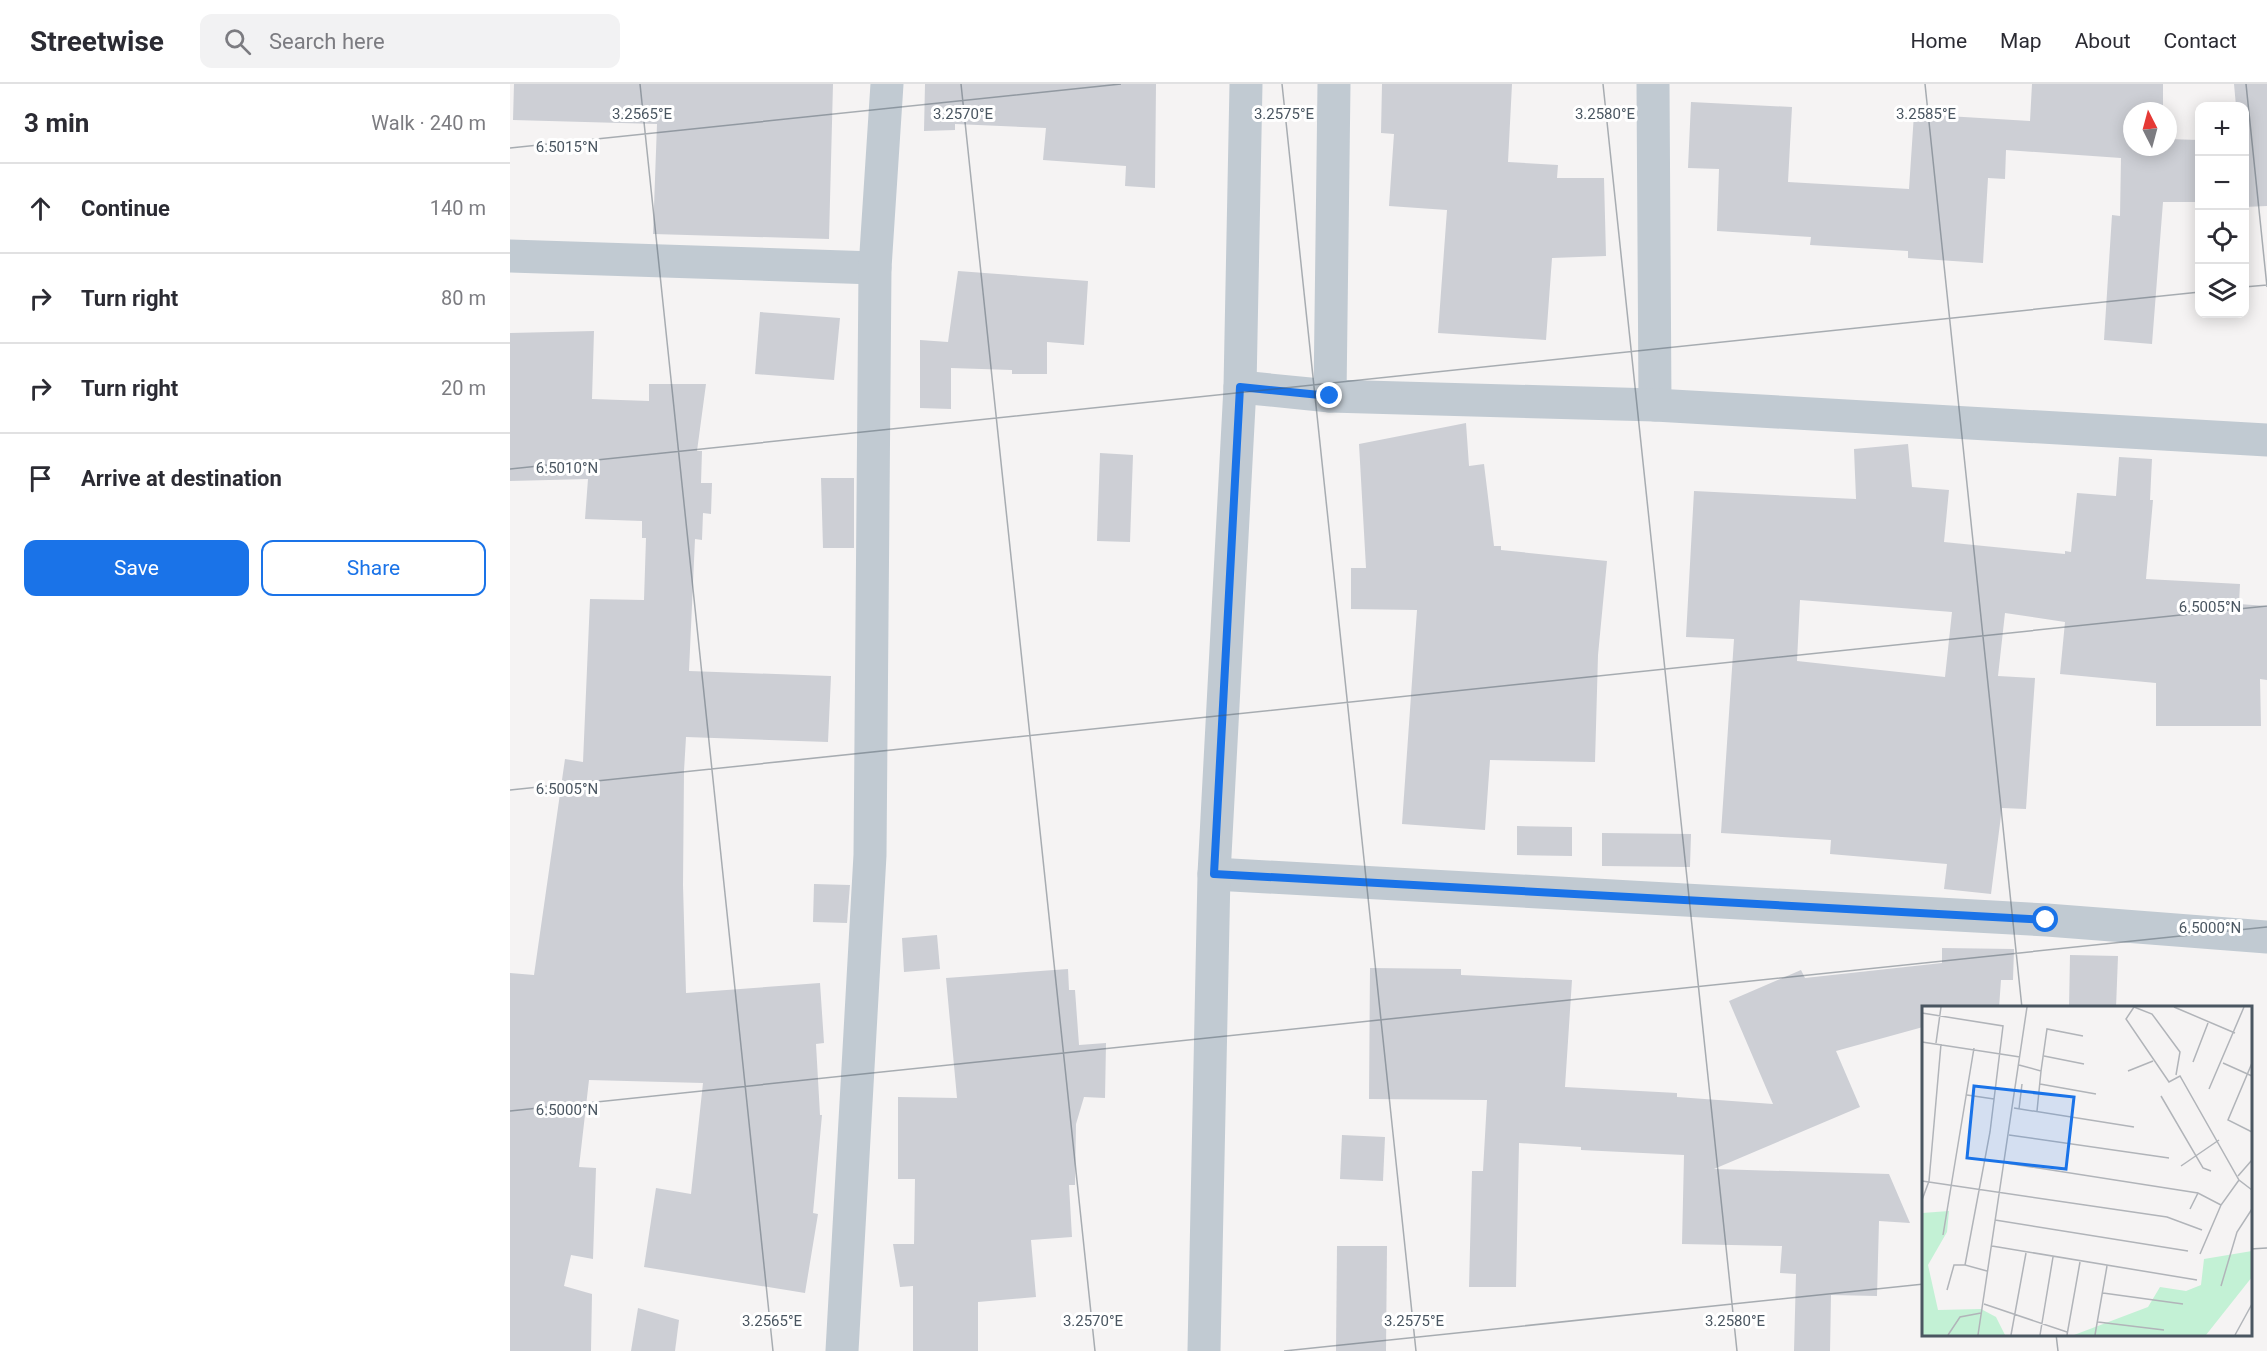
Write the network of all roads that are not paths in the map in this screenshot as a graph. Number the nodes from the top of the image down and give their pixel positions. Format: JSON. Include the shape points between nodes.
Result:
{"nodes":[{"id":1,"x":887,"y":84,"type":"edge"},
{"id":2,"x":1246,"y":84,"type":"edge"},
{"id":3,"x":1334,"y":84,"type":"edge"},
{"id":4,"x":1653,"y":84,"type":"edge"},
{"id":5,"x":510,"y":256,"type":"edge"},
{"id":6,"x":875,"y":268,"type":"junction"},
{"id":7,"x":1240,"y":387,"type":"junction"},
{"id":8,"x":1330,"y":396,"type":"junction"},
{"id":9,"x":1655,"y":405,"type":"junction"},
{"id":10,"x":2267,"y":440,"type":"edge"},
{"id":11,"x":1214,"y":874,"type":"junction"},
{"id":12,"x":2267,"y":937,"type":"edge"},
{"id":13,"x":842,"y":1351,"type":"edge"},
{"id":14,"x":1204,"y":1351,"type":"edge"}],
"edges":[{"from":1,"to":6,"type":"street"},
{"from":2,"to":7,"type":"street"},
{"from":3,"to":8,"type":"street"},
{"from":4,"to":9,"type":"street"},
{"from":5,"to":6,"type":"street"},
{"from":6,"to":13,"type":"street","via":[[870,855]]},
{"from":7,"to":8,"type":"street"},
{"from":7,"to":11,"type":"street"},
{"from":8,"to":9,"type":"street"},
{"from":9,"to":10,"type":"street"},
{"from":11,"to":12,"type":"street","via":[[2046,920]]},
{"from":11,"to":14,"type":"street"}]}
